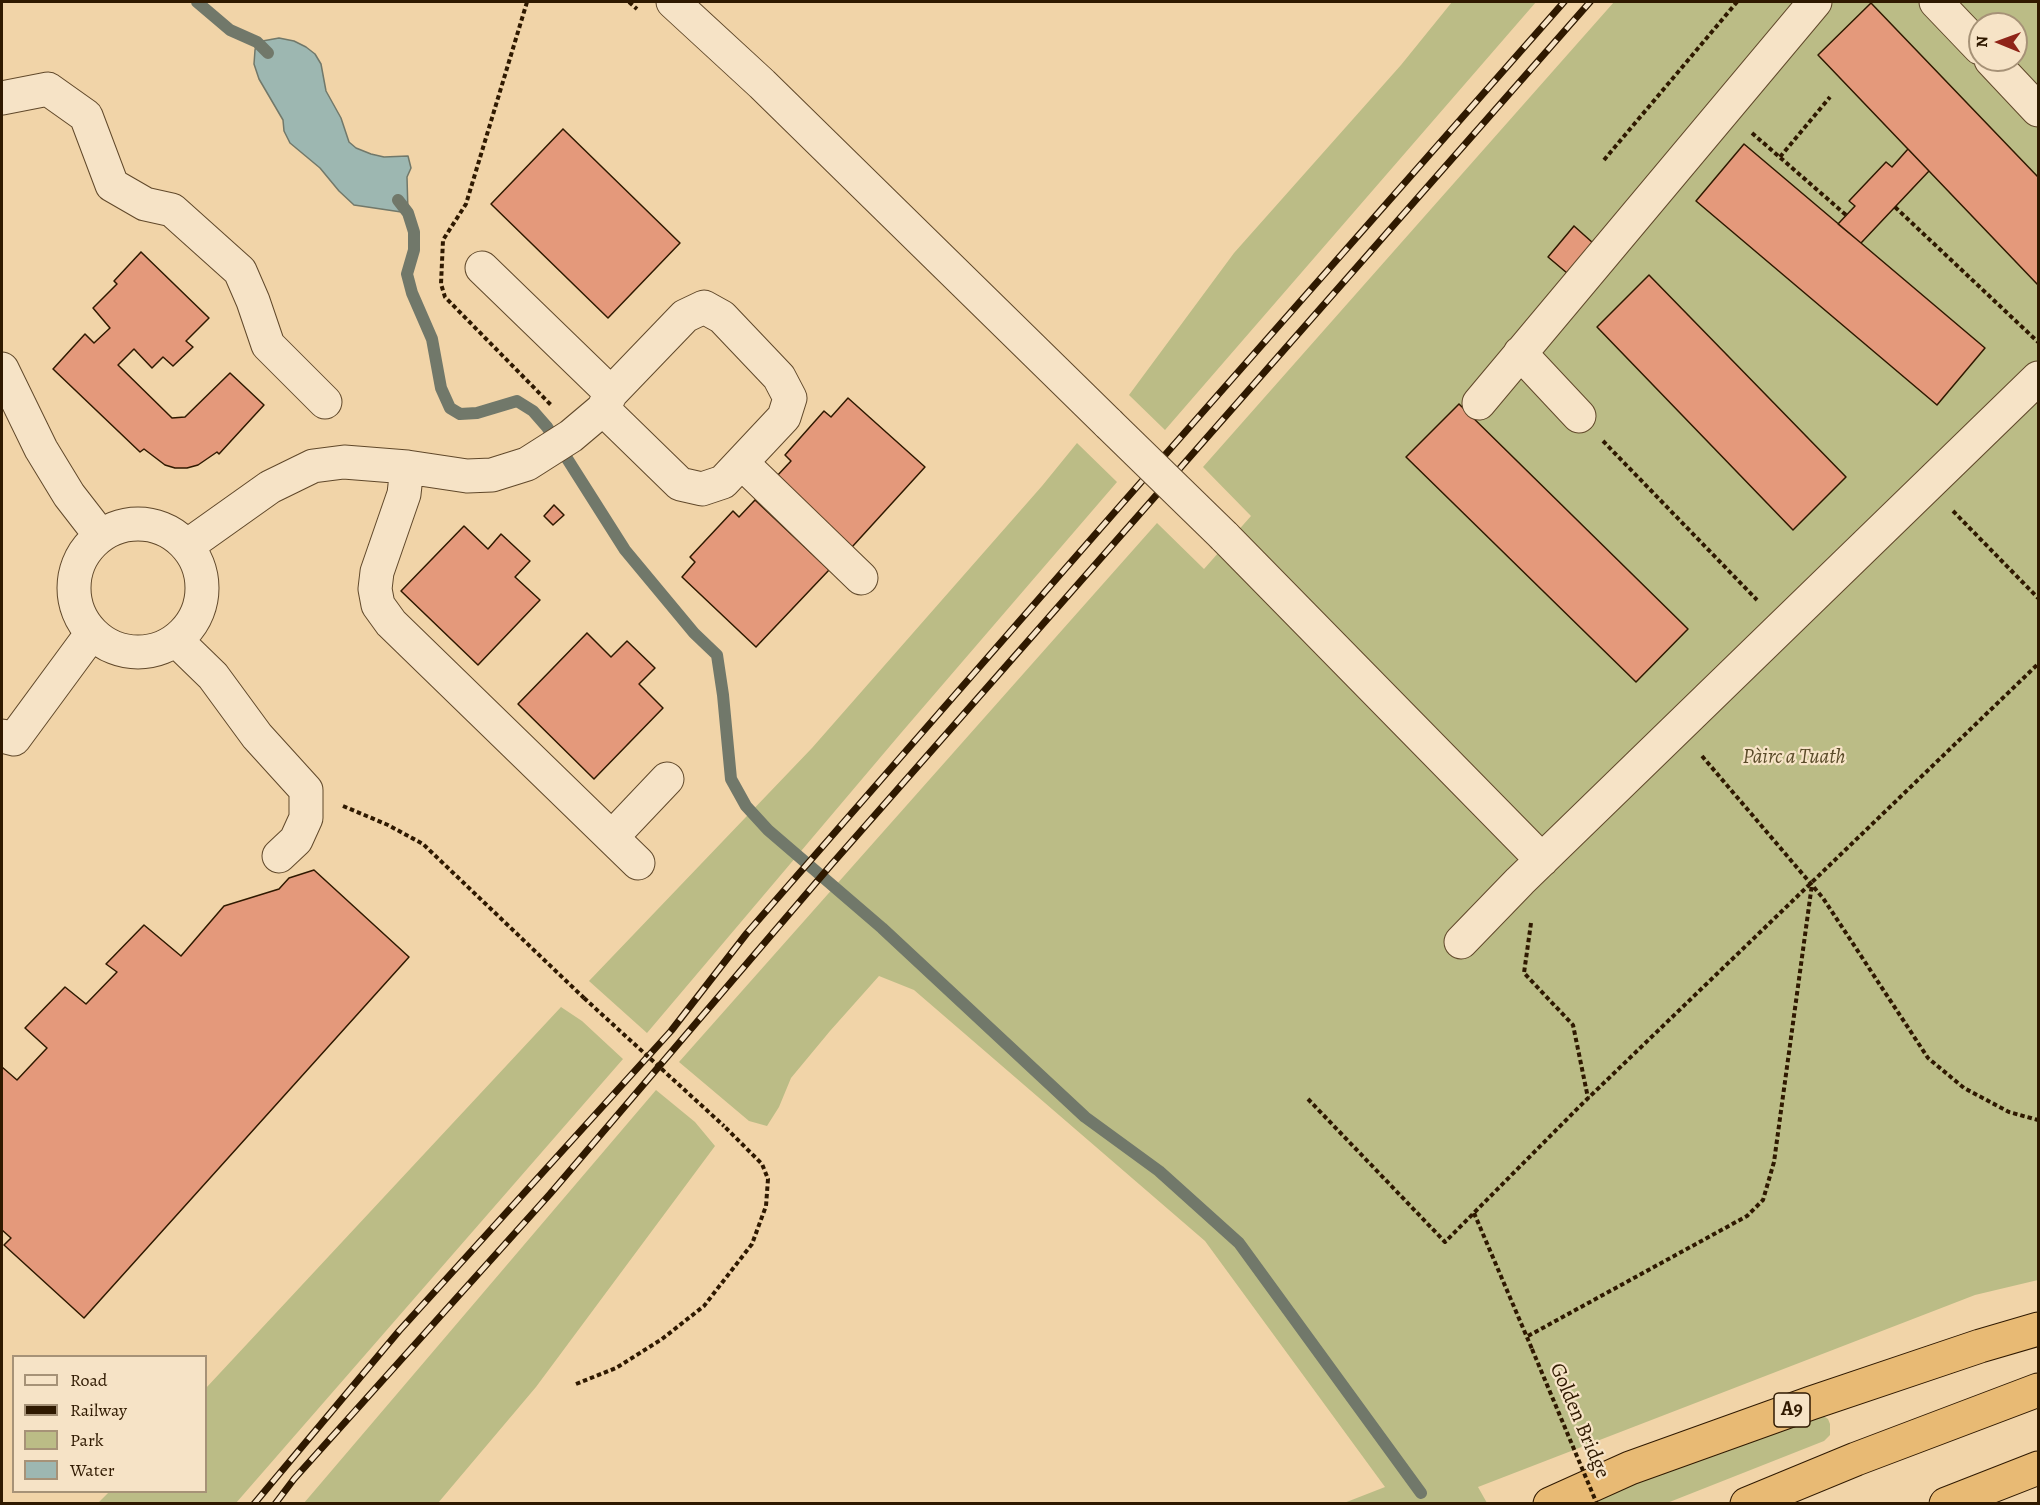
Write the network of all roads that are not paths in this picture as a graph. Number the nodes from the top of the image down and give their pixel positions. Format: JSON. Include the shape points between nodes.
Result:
{"nodes":[{"id":1,"x":673,"y":2,"type":"edge"},
{"id":2,"x":1815,"y":2,"type":"edge"},
{"id":3,"x":1936,"y":2,"type":"edge"},
{"id":4,"x":1968,"y":35,"type":"edge"},
{"id":5,"x":2002,"y":72,"type":"edge"},
{"id":6,"x":2,"y":98,"type":"edge"},
{"id":7,"x":2038,"y":110,"type":"edge"},
{"id":8,"x":482,"y":268,"type":"dead end"},
{"id":9,"x":1520,"y":353,"type":"junction"},
{"id":10,"x":2,"y":369,"type":"edge"},
{"id":11,"x":2038,"y":378,"type":"edge"},
{"id":12,"x":607,"y":401,"type":"junction"},
{"id":13,"x":325,"y":402,"type":"dead end"},
{"id":14,"x":1479,"y":402,"type":"dead end"},
{"id":15,"x":1579,"y":416,"type":"road end"},
{"id":16,"x":742,"y":463,"type":"junction"},
{"id":17,"x":407,"y":467,"type":"junction"},
{"id":18,"x":100,"y":535,"type":"junction"},
{"id":19,"x":187,"y":546,"type":"junction"},
{"id":20,"x":861,"y":578,"type":"dead end"},
{"id":21,"x":92,"y":633,"type":"junction"},
{"id":22,"x":176,"y":640,"type":"junction"},
{"id":23,"x":2,"y":736,"type":"edge"},
{"id":24,"x":667,"y":779,"type":"dead end"},
{"id":25,"x":612,"y":837,"type":"junction"},
{"id":26,"x":279,"y":855,"type":"dead end"},
{"id":27,"x":638,"y":863,"type":"dead end"},
{"id":28,"x":1531,"y":871,"type":"junction"},
{"id":29,"x":1461,"y":942,"type":"dead end"},
{"id":30,"x":2038,"y":1329,"type":"edge"},
{"id":31,"x":2038,"y":1390,"type":"edge"},
{"id":32,"x":2038,"y":1468,"type":"edge"},
{"id":33,"x":1550,"y":1503,"type":"edge"},
{"id":34,"x":1747,"y":1503,"type":"edge"},
{"id":35,"x":1946,"y":1503,"type":"edge"}],
"edges":[{"from":1,"to":28,"type":"street","bridge":true,"via":[[1224,536]]},
{"from":2,"to":9,"type":"street"},
{"from":3,"to":4,"type":"street"},
{"from":5,"to":7,"type":"street"},
{"from":6,"to":13,"type":"street","via":[[48,89],[86,116],[112,185],[145,204],[172,210],[240,272],[254,300],[268,345]]},
{"from":8,"to":12,"type":"street"},
{"from":9,"to":14,"type":"street"},
{"from":9,"to":15,"type":"street"},
{"from":10,"to":18,"type":"street","via":[[41,449]]},
{"from":11,"to":28,"type":"street"},
{"from":12,"to":16,"type":"street","via":[[680,484],[702,489],[723,482]]},
{"from":12,"to":16,"type":"street","via":[[685,316],[704,307],[722,317],[755,351],[779,377],[790,398],[784,417]]},
{"from":12,"to":17,"type":"street","via":[[574,433],[527,464],[492,475],[466,476]]},
{"from":16,"to":20,"type":"street"},
{"from":17,"to":19,"type":"street","via":[[344,462],[313,466],[270,487]]},
{"from":17,"to":25,"type":"street","via":[[404,494],[377,572],[378,605],[391,623]]},
{"from":18,"to":19,"type":"street","via":[[117,526],[155,525],[173,533]]},
{"from":18,"to":21,"type":"street","via":[[78,564],[74,582],[81,618]]},
{"from":19,"to":22,"type":"street","via":[[199,564],[203,585],[200,606],[191,625]]},
{"from":21,"to":22,"type":"street","via":[[123,651],[160,649]]},
{"from":21,"to":23,"type":"street","via":[[14,739]]},
{"from":22,"to":26,"type":"street","via":[[213,676],[258,736],[306,790],[306,818],[296,840]]},
{"from":24,"to":25,"type":"street"},
{"from":25,"to":27,"type":"street"},
{"from":28,"to":29,"type":"street"},
{"from":30,"to":33,"type":"highway","number":"A9","via":[[1779,1414],[1630,1468]]},
{"from":31,"to":34,"type":"highway"},
{"from":32,"to":35,"type":"highway"}]}
